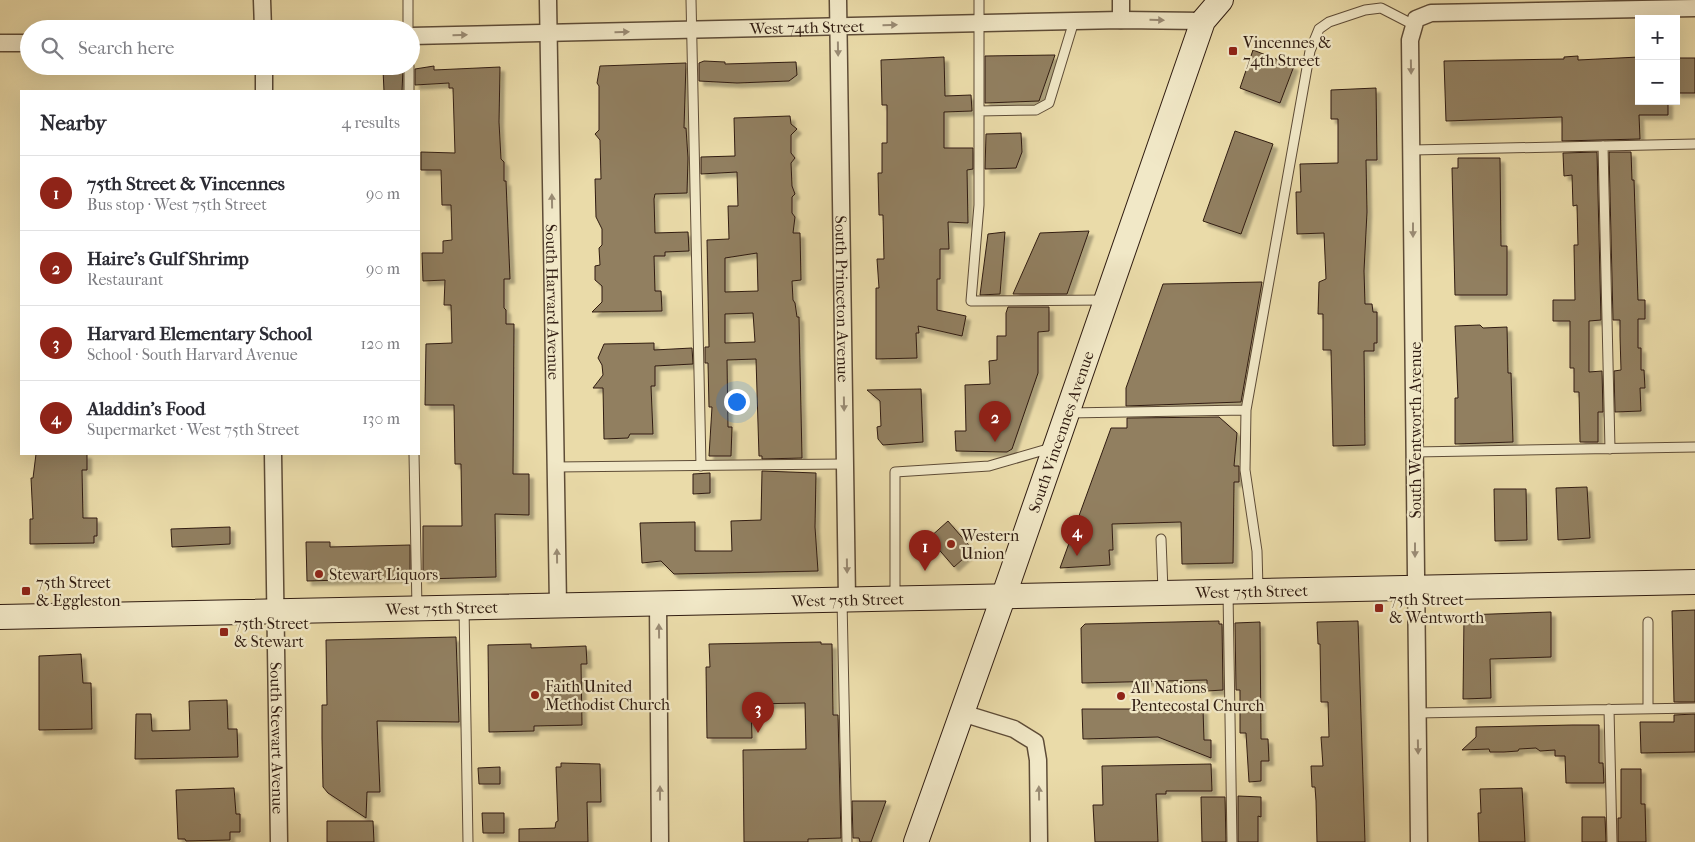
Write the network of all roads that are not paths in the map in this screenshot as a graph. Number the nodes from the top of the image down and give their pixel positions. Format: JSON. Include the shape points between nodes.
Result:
{"nodes":[{"id":1,"x":262,"y":0,"type":"edge"},
{"id":2,"x":408,"y":0,"type":"edge"},
{"id":3,"x":548,"y":0,"type":"edge"},
{"id":4,"x":692,"y":0,"type":"edge"},
{"id":5,"x":838,"y":0,"type":"edge"},
{"id":6,"x":979,"y":0,"type":"edge"},
{"id":7,"x":1121,"y":0,"type":"edge"},
{"id":8,"x":1220,"y":0,"type":"edge"},
{"id":9,"x":1382,"y":4,"type":"edge"},
{"id":10,"x":1603,"y":5,"type":"edge"},
{"id":11,"x":1695,"y":8,"type":"edge"},
{"id":12,"x":1201,"y":10,"type":"edge"},
{"id":13,"x":263,"y":20,"type":"edge"},
{"id":14,"x":408,"y":20,"type":"edge"},
{"id":15,"x":1121,"y":20,"type":"junction"},
{"id":16,"x":1074,"y":21,"type":"junction"},
{"id":17,"x":1415,"y":22,"type":"junction"},
{"id":18,"x":979,"y":23,"type":"junction"},
{"id":19,"x":838,"y":26,"type":"junction"},
{"id":20,"x":692,"y":30,"type":"junction"},
{"id":21,"x":549,"y":33,"type":"junction"},
{"id":22,"x":420,"y":36,"type":"edge"},
{"id":23,"x":20,"y":43,"type":"edge"},
{"id":24,"x":0,"y":44,"type":"edge"},
{"id":25,"x":264,"y":75,"type":"edge"},
{"id":26,"x":409,"y":75,"type":"edge"},
{"id":27,"x":264,"y":90,"type":"edge"},
{"id":28,"x":409,"y":90,"type":"edge"},
{"id":29,"x":979,"y":111,"type":"junction"},
{"id":30,"x":1695,"y":144,"type":"edge"},
{"id":31,"x":1603,"y":146,"type":"junction"},
{"id":32,"x":1412,"y":150,"type":"junction"},
{"id":33,"x":1106,"y":300,"type":"junction"},
{"id":34,"x":1246,"y":410,"type":"junction"},
{"id":35,"x":1067,"y":413,"type":"junction"},
{"id":36,"x":1056,"y":447,"type":"junction"},
{"id":37,"x":1695,"y":447,"type":"edge"},
{"id":38,"x":1610,"y":449,"type":"junction"},
{"id":39,"x":1415,"y":452,"type":"junction"},
{"id":40,"x":273,"y":455,"type":"edge"},
{"id":41,"x":414,"y":455,"type":"edge"},
{"id":42,"x":845,"y":464,"type":"junction"},
{"id":43,"x":701,"y":466,"type":"junction"},
{"id":44,"x":556,"y":467,"type":"junction"},
{"id":45,"x":1162,"y":539,"type":"dead end"},
{"id":46,"x":1695,"y":582,"type":"edge"},
{"id":47,"x":1415,"y":589,"type":"junction"},
{"id":48,"x":1258,"y":591,"type":"junction"},
{"id":49,"x":1228,"y":592,"type":"junction"},
{"id":50,"x":1163,"y":593,"type":"junction"},
{"id":51,"x":1004,"y":595,"type":"junction"},
{"id":52,"x":895,"y":597,"type":"junction"},
{"id":53,"x":845,"y":599,"type":"junction"},
{"id":54,"x":658,"y":603,"type":"junction"},
{"id":55,"x":558,"y":605,"type":"junction"},
{"id":56,"x":464,"y":607,"type":"junction"},
{"id":57,"x":416,"y":608,"type":"junction"},
{"id":58,"x":276,"y":611,"type":"junction"},
{"id":59,"x":0,"y":617,"type":"edge"},
{"id":60,"x":1648,"y":622,"type":"dead end"},
{"id":61,"x":1648,"y":708,"type":"junction"},
{"id":62,"x":1695,"y":708,"type":"edge"},
{"id":63,"x":1609,"y":709,"type":"junction"},
{"id":64,"x":962,"y":713,"type":"junction"},
{"id":65,"x":1417,"y":713,"type":"junction"},
{"id":66,"x":279,"y":842,"type":"edge"},
{"id":67,"x":468,"y":842,"type":"edge"},
{"id":68,"x":660,"y":842,"type":"edge"},
{"id":69,"x":847,"y":842,"type":"edge"},
{"id":70,"x":916,"y":842,"type":"edge"},
{"id":71,"x":1040,"y":842,"type":"edge"},
{"id":72,"x":1232,"y":842,"type":"edge"},
{"id":73,"x":1419,"y":842,"type":"edge"},
{"id":74,"x":1612,"y":842,"type":"edge"}],
"edges":[{"from":1,"to":13,"type":"street"},
{"from":2,"to":14,"type":"lane"},
{"from":3,"to":21,"type":"street","name":"South Harvard Avenue"},
{"from":4,"to":20,"type":"lane"},
{"from":5,"to":19,"type":"street","name":"South Princeton Avenue"},
{"from":6,"to":18,"type":"lane"},
{"from":7,"to":15,"type":"street"},
{"from":8,"to":12,"type":"street","name":"South Vincennes Avenue"},
{"from":9,"to":17,"type":"lane"},
{"from":9,"to":34,"type":"lane","via":[[1329,22],[1319,29],[1313,42]]},
{"from":10,"to":11,"type":"street"},
{"from":10,"to":17,"type":"street","via":[[1431,14]]},
{"from":15,"to":12,"type":"street","name":"West 74th Street","one_way":true},
{"from":12,"to":33,"type":"street","name":"South Vincennes Avenue"},
{"from":15,"to":16,"type":"street","name":"West 74th Street"},
{"from":16,"to":18,"type":"street","name":"West 74th Street"},
{"from":16,"to":29,"type":"lane","via":[[1049,103],[1036,110]]},
{"from":17,"to":32,"type":"street","name":"South Wentworth Avenue","one_way":true,"via":[[1410,37]]},
{"from":19,"to":18,"type":"street","name":"West 74th Street","one_way":true},
{"from":18,"to":29,"type":"lane"},
{"from":19,"to":20,"type":"street","name":"West 74th Street"},
{"from":19,"to":42,"type":"street","name":"South Princeton Avenue","one_way":true},
{"from":21,"to":20,"type":"street","name":"West 74th Street","one_way":true},
{"from":20,"to":43,"type":"lane"},
{"from":22,"to":21,"type":"street","name":"West 74th Street","one_way":true},
{"from":44,"to":21,"type":"street","name":"South Harvard Avenue","one_way":true},
{"from":23,"to":24,"type":"street"},
{"from":25,"to":27,"type":"street"},
{"from":26,"to":28,"type":"lane"},
{"from":29,"to":33,"type":"lane","via":[[979,205],[971,301]]},
{"from":30,"to":31,"type":"lane"},
{"from":31,"to":32,"type":"lane"},
{"from":31,"to":38,"type":"lane"},
{"from":32,"to":39,"type":"street","name":"South Wentworth Avenue","one_way":true},
{"from":33,"to":35,"type":"street","name":"South Vincennes Avenue"},
{"from":34,"to":35,"type":"lane"},
{"from":34,"to":48,"type":"lane","via":[[1245,470],[1257,551]]},
{"from":35,"to":36,"type":"street","name":"South Vincennes Avenue"},
{"from":36,"to":51,"type":"street","name":"South Vincennes Avenue"},
{"from":36,"to":52,"type":"lane","via":[[989,466],[895,472]]},
{"from":37,"to":38,"type":"lane"},
{"from":38,"to":39,"type":"lane"},
{"from":39,"to":47,"type":"street","name":"South Wentworth Avenue","one_way":true},
{"from":40,"to":58,"type":"street","name":"South Stewart Avenue"},
{"from":41,"to":57,"type":"lane"},
{"from":42,"to":43,"type":"lane"},
{"from":42,"to":53,"type":"street","name":"South Princeton Avenue","one_way":true},
{"from":43,"to":44,"type":"lane"},
{"from":55,"to":44,"type":"street","name":"South Harvard Avenue","one_way":true},
{"from":45,"to":50,"type":"lane"},
{"from":46,"to":47,"type":"street","name":"West 75th Street"},
{"from":47,"to":48,"type":"street","name":"West 75th Street"},
{"from":47,"to":65,"type":"street","name":"South Wentworth Avenue"},
{"from":48,"to":49,"type":"street","name":"West 75th Street"},
{"from":49,"to":50,"type":"street","name":"West 75th Street"},
{"from":49,"to":72,"type":"lane"},
{"from":50,"to":51,"type":"street","name":"West 75th Street"},
{"from":51,"to":52,"type":"street","name":"West 75th Street"},
{"from":51,"to":64,"type":"street","name":"South Vincennes Avenue"},
{"from":52,"to":53,"type":"street","name":"West 75th Street"},
{"from":53,"to":54,"type":"street","name":"West 75th Street"},
{"from":53,"to":69,"type":"lane"},
{"from":54,"to":55,"type":"street","name":"West 75th Street"},
{"from":68,"to":54,"type":"street","one_way":true},
{"from":55,"to":56,"type":"street","name":"West 75th Street"},
{"from":56,"to":57,"type":"street","name":"West 75th Street"},
{"from":56,"to":67,"type":"lane"},
{"from":57,"to":58,"type":"street","name":"West 75th Street"},
{"from":58,"to":59,"type":"street","name":"West 75th Street"},
{"from":58,"to":66,"type":"street","name":"South Stewart Avenue"},
{"from":60,"to":61,"type":"lane"},
{"from":61,"to":62,"type":"lane"},
{"from":61,"to":63,"type":"lane"},
{"from":63,"to":65,"type":"lane"},
{"from":63,"to":74,"type":"lane"},
{"from":64,"to":70,"type":"street","name":"South Vincennes Avenue"},
{"from":71,"to":64,"type":"street","one_way":true,"via":[[1036,742],[1014,729]]},
{"from":65,"to":73,"type":"street","name":"South Wentworth Avenue","one_way":true}]}
